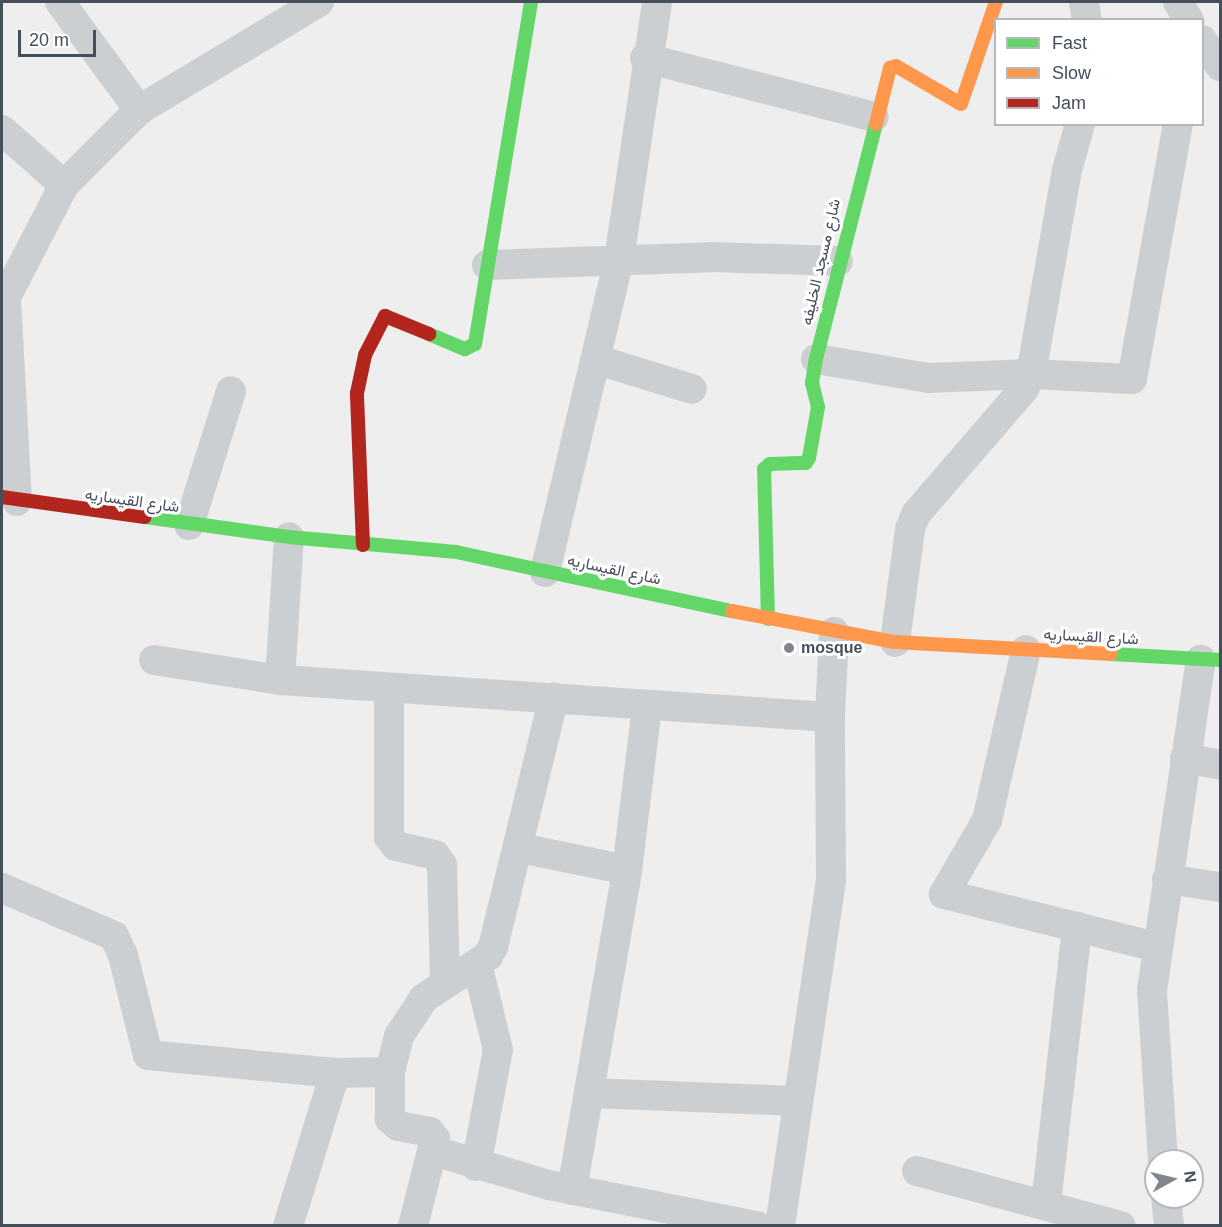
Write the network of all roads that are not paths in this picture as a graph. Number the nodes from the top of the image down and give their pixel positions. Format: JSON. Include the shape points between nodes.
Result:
{"nodes":[{"id":1,"x":60,"y":2,"type":"edge"},
{"id":2,"x":320,"y":2,"type":"edge"},
{"id":3,"x":531,"y":2,"type":"edge"},
{"id":4,"x":657,"y":2,"type":"edge"},
{"id":5,"x":996,"y":2,"type":"edge"},
{"id":6,"x":1084,"y":2,"type":"edge"},
{"id":7,"x":1178,"y":2,"type":"edge"},
{"id":8,"x":1087,"y":18,"type":"edge"},
{"id":9,"x":1188,"y":18,"type":"edge"},
{"id":10,"x":645,"y":58,"type":"junction"},
{"id":11,"x":986,"y":63,"type":"edge"},
{"id":12,"x":139,"y":110,"type":"junction"},
{"id":13,"x":874,"y":117,"type":"junction"},
{"id":14,"x":1079,"y":126,"type":"edge"},
{"id":15,"x":1179,"y":126,"type":"edge"},
{"id":16,"x":2,"y":130,"type":"edge"},
{"id":17,"x":64,"y":185,"type":"junction"},
{"id":18,"x":619,"y":260,"type":"junction"},
{"id":19,"x":838,"y":261,"type":"junction"},
{"id":20,"x":487,"y":265,"type":"junction"},
{"id":21,"x":816,"y":359,"type":"junction"},
{"id":22,"x":598,"y":360,"type":"junction"},
{"id":23,"x":1031,"y":374,"type":"junction"},
{"id":24,"x":692,"y":389,"type":"dead end"},
{"id":25,"x":231,"y":391,"type":"dead end"},
{"id":26,"x":9,"y":499,"type":"edge"},
{"id":27,"x":189,"y":525,"type":"junction"},
{"id":28,"x":289,"y":537,"type":"junction"},
{"id":29,"x":363,"y":544,"type":"junction"},
{"id":30,"x":545,"y":573,"type":"junction"},
{"id":31,"x":768,"y":619,"type":"junction"},
{"id":32,"x":834,"y":632,"type":"junction"},
{"id":33,"x":895,"y":642,"type":"junction"},
{"id":34,"x":1026,"y":650,"type":"junction"},
{"id":35,"x":154,"y":660,"type":"dead end"},
{"id":36,"x":1210,"y":660,"type":"edge"},
{"id":37,"x":280,"y":680,"type":"junction"},
{"id":38,"x":389,"y":689,"type":"junction"},
{"id":39,"x":554,"y":697,"type":"junction"},
{"id":40,"x":647,"y":706,"type":"junction"},
{"id":41,"x":830,"y":717,"type":"junction"},
{"id":42,"x":1185,"y":758,"type":"junction"},
{"id":43,"x":1221,"y":765,"type":"edge"},
{"id":44,"x":520,"y":848,"type":"junction"},
{"id":45,"x":627,"y":870,"type":"junction"},
{"id":46,"x":1167,"y":879,"type":"junction"},
{"id":47,"x":1221,"y":887,"type":"edge"},
{"id":48,"x":2,"y":888,"type":"edge"},
{"id":49,"x":1077,"y":927,"type":"junction"},
{"id":50,"x":1157,"y":947,"type":"junction"},
{"id":51,"x":477,"y":964,"type":"junction"},
{"id":52,"x":445,"y":980,"type":"junction"},
{"id":53,"x":390,"y":1072,"type":"junction"},
{"id":54,"x":335,"y":1073,"type":"junction"},
{"id":55,"x":590,"y":1093,"type":"junction"},
{"id":56,"x":796,"y":1101,"type":"junction"},
{"id":57,"x":1162,"y":1149,"type":"edge"},
{"id":58,"x":434,"y":1151,"type":"junction"},
{"id":59,"x":476,"y":1166,"type":"junction"},
{"id":60,"x":917,"y":1171,"type":"dead end"},
{"id":61,"x":572,"y":1190,"type":"junction"},
{"id":62,"x":1046,"y":1204,"type":"junction"},
{"id":63,"x":1167,"y":1209,"type":"edge"},
{"id":64,"x":288,"y":1226,"type":"edge"},
{"id":65,"x":413,"y":1226,"type":"edge"},
{"id":66,"x":757,"y":1226,"type":"edge"},
{"id":67,"x":780,"y":1226,"type":"edge"},
{"id":68,"x":1121,"y":1226,"type":"edge"},
{"id":69,"x":1169,"y":1226,"type":"edge"}],
"edges":[{"from":1,"to":12,"type":"street"},
{"from":2,"to":12,"type":"street"},
{"from":3,"to":20,"type":"street"},
{"from":4,"to":10,"type":"street"},
{"from":5,"to":11,"type":"street","name":"شارع مسجد الخليفه"},
{"from":6,"to":8,"type":"street"},
{"from":7,"to":9,"type":"street"},
{"from":10,"to":13,"type":"street"},
{"from":10,"to":18,"type":"street"},
{"from":11,"to":13,"type":"street","name":"شارع مسجد الخليفه","via":[[964,103],[958,105],[893,66]]},
{"from":12,"to":17,"type":"street"},
{"from":13,"to":19,"type":"street","name":"شارع مسجد الخليفه"},
{"from":14,"to":23,"type":"street","via":[[1066,170]]},
{"from":15,"to":23,"type":"street","via":[[1136,375],[1124,380]]},
{"from":16,"to":17,"type":"street"},
{"from":17,"to":26,"type":"street","via":[[6,297]]},
{"from":18,"to":19,"type":"street"},
{"from":18,"to":20,"type":"street"},
{"from":18,"to":22,"type":"street"},
{"from":19,"to":21,"type":"street","name":"شارع مسجد الخليفه"},
{"from":20,"to":29,"type":"street","via":[[473,347],[465,349],[392,317],[378,321],[357,393]]},
{"from":21,"to":23,"type":"street","via":[[928,378]]},
{"from":21,"to":31,"type":"street","name":"شارع مسجد الخليفه","via":[[812,383],[818,407],[808,461],[770,464],[764,469]]},
{"from":22,"to":24,"type":"street"},
{"from":22,"to":30,"type":"street"},
{"from":23,"to":33,"type":"street","via":[[1024,389],[916,514],[910,529]]},
{"from":25,"to":27,"type":"street"},
{"from":26,"to":27,"type":"street","name":"شارع القيساريه"},
{"from":27,"to":28,"type":"street","name":"شارع القيساريه"},
{"from":28,"to":29,"type":"street","name":"شارع القيساريه"},
{"from":28,"to":37,"type":"street"},
{"from":29,"to":30,"type":"street","name":"شارع القيساريه","via":[[456,552]]},
{"from":30,"to":31,"type":"street","name":"شارع القيساريه"},
{"from":31,"to":32,"type":"street","name":"شارع القيساريه"},
{"from":32,"to":33,"type":"street","name":"شارع القيساريه"},
{"from":32,"to":41,"type":"street"},
{"from":33,"to":34,"type":"street","name":"شارع القيساريه"},
{"from":34,"to":36,"type":"street","name":"شارع القيساريه"},
{"from":34,"to":49,"type":"street","via":[[987,820],[944,894]]},
{"from":35,"to":37,"type":"street"},
{"from":36,"to":42,"type":"street"},
{"from":37,"to":38,"type":"street"},
{"from":38,"to":39,"type":"street"},
{"from":38,"to":52,"type":"street","via":[[389,837],[396,846],[435,855],[442,865]]},
{"from":39,"to":40,"type":"street"},
{"from":39,"to":44,"type":"street"},
{"from":40,"to":41,"type":"street"},
{"from":40,"to":45,"type":"street"},
{"from":41,"to":56,"type":"street","via":[[831,880]]},
{"from":42,"to":43,"type":"street"},
{"from":42,"to":46,"type":"street"},
{"from":44,"to":45,"type":"street"},
{"from":44,"to":51,"type":"street","via":[[493,947]]},
{"from":45,"to":55,"type":"street"},
{"from":46,"to":47,"type":"street"},
{"from":46,"to":50,"type":"street"},
{"from":48,"to":54,"type":"street","via":[[114,936],[123,955],[148,1055]]},
{"from":49,"to":50,"type":"street"},
{"from":49,"to":62,"type":"street"},
{"from":50,"to":57,"type":"street","via":[[1151,1024]]},
{"from":51,"to":52,"type":"street"},
{"from":51,"to":59,"type":"street","via":[[498,1050]]},
{"from":52,"to":53,"type":"street","via":[[408,1021]]},
{"from":53,"to":54,"type":"street"},
{"from":53,"to":58,"type":"street","via":[[392,1124],[430,1132]]},
{"from":54,"to":64,"type":"street"},
{"from":55,"to":56,"type":"street"},
{"from":55,"to":61,"type":"street"},
{"from":56,"to":67,"type":"street"},
{"from":58,"to":59,"type":"street"},
{"from":58,"to":65,"type":"street"},
{"from":59,"to":61,"type":"street"},
{"from":60,"to":62,"type":"street"},
{"from":61,"to":66,"type":"street"},
{"from":62,"to":68,"type":"street"},
{"from":63,"to":69,"type":"street"}]}
